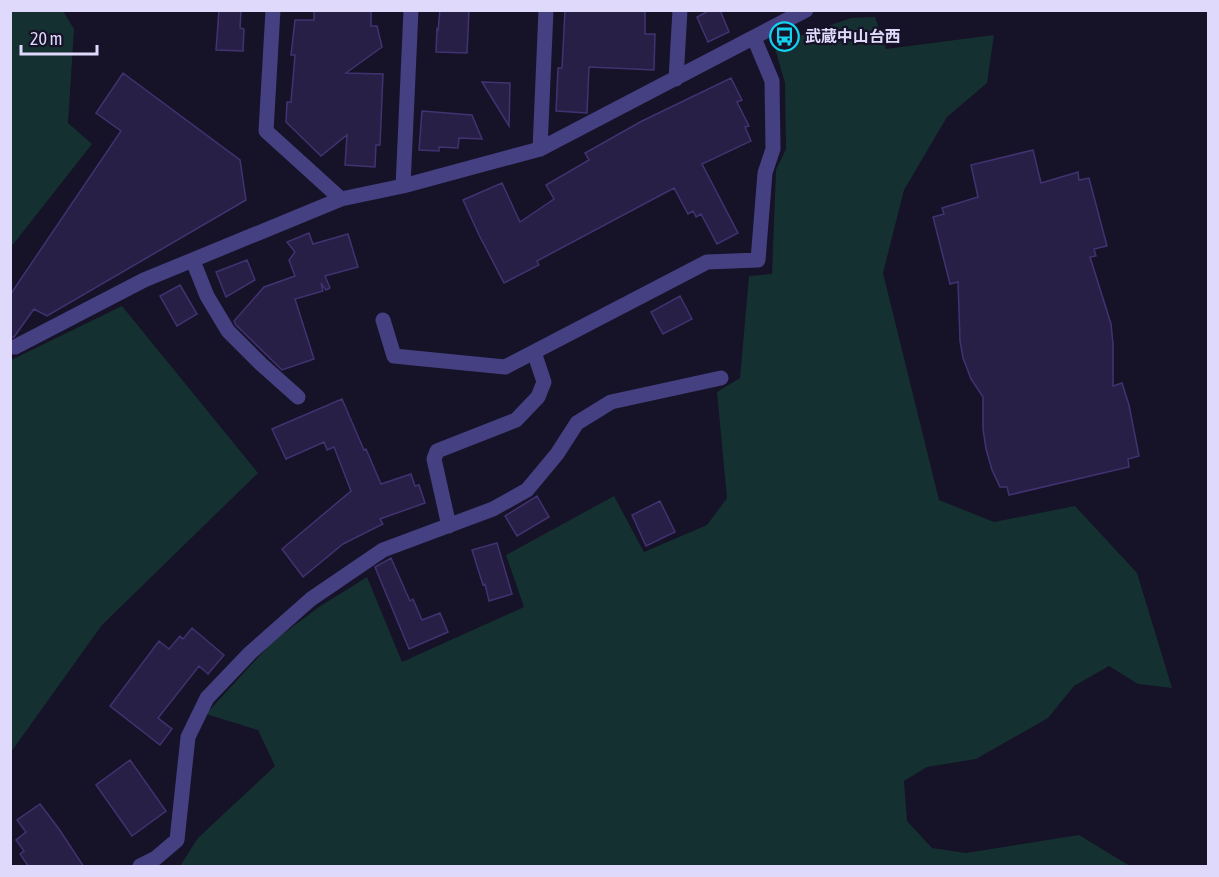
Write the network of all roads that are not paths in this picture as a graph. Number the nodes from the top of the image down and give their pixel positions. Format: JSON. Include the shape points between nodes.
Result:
{"nodes":[{"id":1,"x":273,"y":10,"type":"edge"},
{"id":2,"x":411,"y":10,"type":"edge"},
{"id":3,"x":546,"y":10,"type":"edge"},
{"id":4,"x":680,"y":10,"type":"edge"},
{"id":5,"x":806,"y":10,"type":"edge"},
{"id":6,"x":754,"y":38,"type":"junction"},
{"id":7,"x":676,"y":79,"type":"junction"},
{"id":8,"x":540,"y":149,"type":"junction"},
{"id":9,"x":403,"y":186,"type":"junction"},
{"id":10,"x":341,"y":199,"type":"junction"},
{"id":11,"x":193,"y":261,"type":"junction"},
{"id":12,"x":383,"y":320,"type":"dead end"},
{"id":13,"x":15,"y":347,"type":"dead end"},
{"id":14,"x":534,"y":352,"type":"junction"},
{"id":15,"x":721,"y":378,"type":"dead end"},
{"id":16,"x":298,"y":397,"type":"dead end"},
{"id":17,"x":449,"y":526,"type":"junction"},
{"id":18,"x":140,"y":867,"type":"edge"}],
"edges":[{"from":1,"to":10,"type":"street","via":[[266,131]]},
{"from":2,"to":9,"type":"street"},
{"from":3,"to":8,"type":"street"},
{"from":4,"to":7,"type":"street"},
{"from":5,"to":6,"type":"street"},
{"from":6,"to":7,"type":"street"},
{"from":6,"to":14,"type":"street","via":[[772,81],[773,149],[765,173],[758,260],[707,262]]},
{"from":7,"to":8,"type":"street"},
{"from":8,"to":9,"type":"street"},
{"from":9,"to":10,"type":"street"},
{"from":10,"to":11,"type":"street"},
{"from":11,"to":13,"type":"street","via":[[144,280]]},
{"from":11,"to":16,"type":"street","via":[[207,296],[228,331]]},
{"from":12,"to":14,"type":"street","via":[[394,356],[506,367]]},
{"from":14,"to":17,"type":"street","via":[[544,382],[538,397],[516,420],[437,451],[435,459]]},
{"from":15,"to":17,"type":"street","via":[[611,402],[578,423],[527,490],[493,509]]},
{"from":17,"to":18,"type":"street","via":[[383,550],[311,599],[207,698],[188,737],[177,840]]}]}
